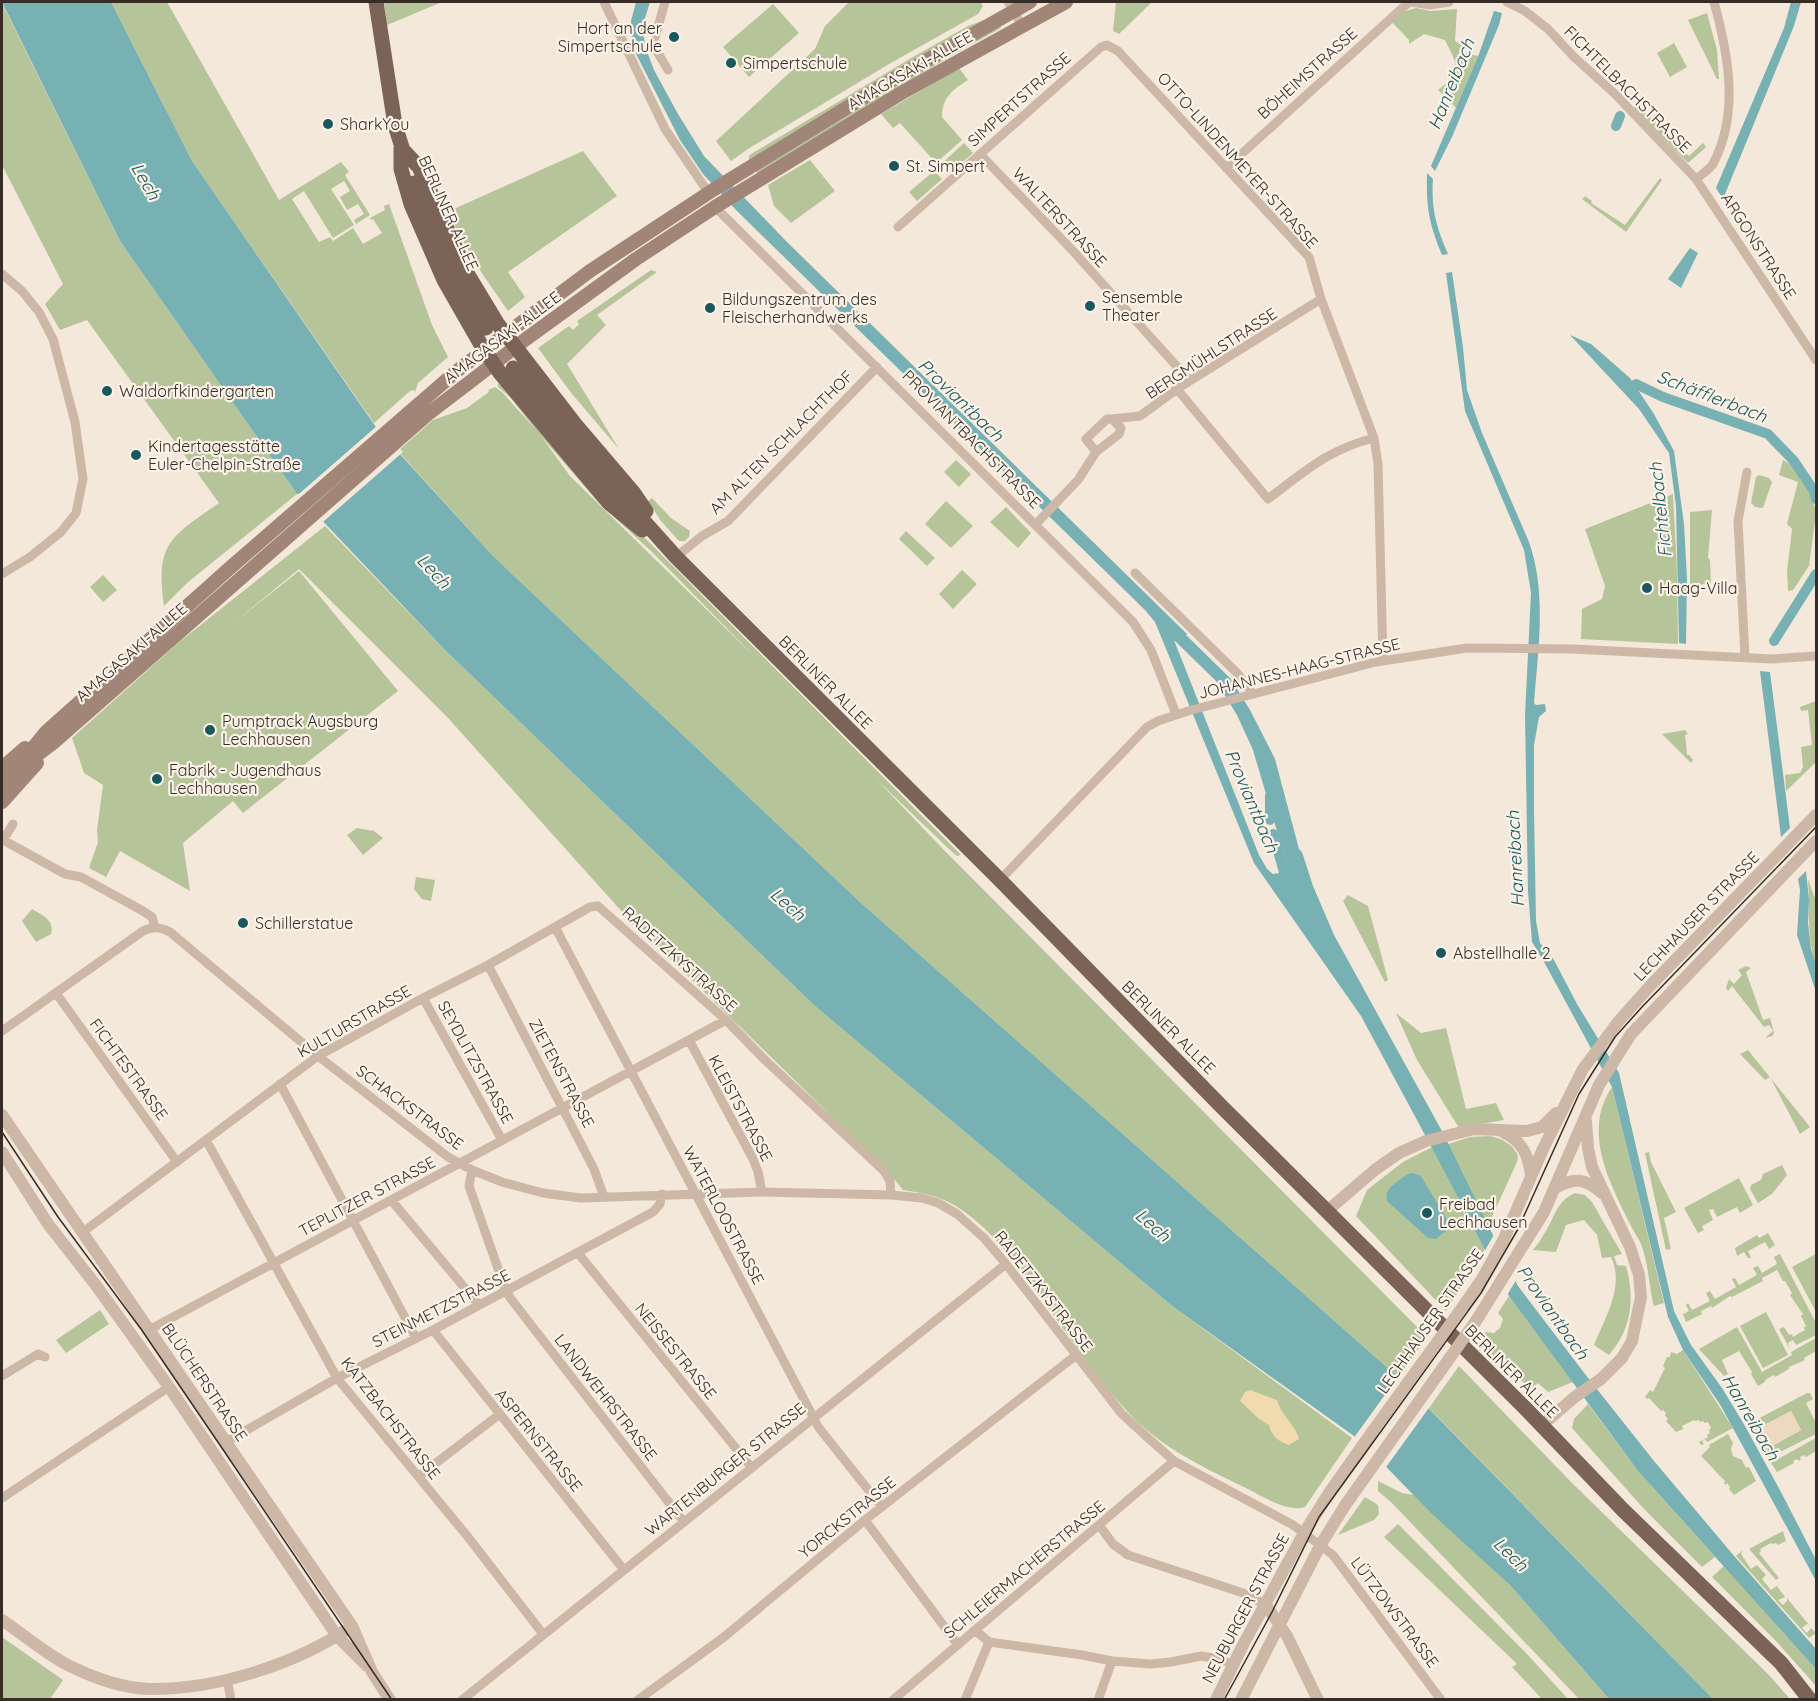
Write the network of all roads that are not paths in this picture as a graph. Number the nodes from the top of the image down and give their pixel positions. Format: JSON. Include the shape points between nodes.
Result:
{"nodes":[{"id":1,"x":376,"y":2,"type":"edge"},
{"id":2,"x":604,"y":2,"type":"edge"},
{"id":3,"x":665,"y":2,"type":"edge"},
{"id":4,"x":1030,"y":2,"type":"edge"},
{"id":5,"x":1066,"y":2,"type":"edge"},
{"id":6,"x":1410,"y":2,"type":"edge"},
{"id":7,"x":1449,"y":2,"type":"edge"},
{"id":8,"x":1458,"y":2,"type":"edge"},
{"id":9,"x":1507,"y":2,"type":"edge"},
{"id":10,"x":1714,"y":2,"type":"edge"},
{"id":11,"x":1011,"y":6,"type":"edge"},
{"id":12,"x":1022,"y":26,"type":"junction"},
{"id":13,"x":1107,"y":45,"type":"joint"},
{"id":14,"x":668,"y":70,"type":"dead end"},
{"id":15,"x":401,"y":148,"type":"junction"},
{"id":16,"x":980,"y":154,"type":"junction"},
{"id":17,"x":1226,"y":168,"type":"junction"},
{"id":18,"x":1696,"y":179,"type":"junction"},
{"id":19,"x":710,"y":191,"type":"junction"},
{"id":20,"x":719,"y":205,"type":"junction"},
{"id":21,"x":898,"y":227,"type":"dead end"},
{"id":22,"x":2,"y":274,"type":"edge"},
{"id":23,"x":1321,"y":299,"type":"junction"},
{"id":24,"x":486,"y":328,"type":"dead end"},
{"id":25,"x":505,"y":334,"type":"junction"},
{"id":26,"x":516,"y":347,"type":"junction"},
{"id":27,"x":484,"y":350,"type":"junction"},
{"id":28,"x":1816,"y":360,"type":"edge"},
{"id":29,"x":493,"y":364,"type":"junction"},
{"id":30,"x":877,"y":367,"type":"junction"},
{"id":31,"x":513,"y":368,"type":"dead end"},
{"id":32,"x":1190,"y":381,"type":"junction"},
{"id":33,"x":1177,"y":389,"type":"junction"},
{"id":34,"x":424,"y":409,"type":"junction"},
{"id":35,"x":1112,"y":418,"type":"junction"},
{"id":36,"x":1374,"y":438,"type":"junction"},
{"id":37,"x":1096,"y":452,"type":"junction"},
{"id":38,"x":1747,"y":472,"type":"dead end"},
{"id":39,"x":1040,"y":520,"type":"junction"},
{"id":40,"x":675,"y":555,"type":"junction"},
{"id":41,"x":1136,"y":573,"type":"dead end"},
{"id":42,"x":2,"y":574,"type":"edge"},
{"id":43,"x":1816,"y":656,"type":"edge"},
{"id":44,"x":1745,"y":657,"type":"junction"},
{"id":45,"x":1383,"y":661,"type":"junction"},
{"id":46,"x":1248,"y":694,"type":"junction"},
{"id":47,"x":1176,"y":714,"type":"junction"},
{"id":48,"x":49,"y":737,"type":"junction"},
{"id":49,"x":7,"y":771,"type":"edge"},
{"id":50,"x":2,"y":786,"type":"edge"},
{"id":51,"x":2,"y":802,"type":"edge"},
{"id":52,"x":1816,"y":815,"type":"edge"},
{"id":53,"x":13,"y":824,"type":"dead end"},
{"id":54,"x":1816,"y":841,"type":"edge"},
{"id":55,"x":1000,"y":880,"type":"junction"},
{"id":56,"x":598,"y":906,"type":"joint"},
{"id":57,"x":155,"y":927,"type":"junction"},
{"id":58,"x":555,"y":927,"type":"junction"},
{"id":59,"x":488,"y":965,"type":"junction"},
{"id":60,"x":56,"y":993,"type":"junction"},
{"id":61,"x":423,"y":998,"type":"junction"},
{"id":62,"x":726,"y":1020,"type":"junction"},
{"id":63,"x":2,"y":1031,"type":"edge"},
{"id":64,"x":689,"y":1040,"type":"junction"},
{"id":65,"x":318,"y":1056,"type":"junction"},
{"id":66,"x":631,"y":1070,"type":"junction"},
{"id":67,"x":280,"y":1084,"type":"junction"},
{"id":68,"x":1563,"y":1106,"type":"junction"},
{"id":69,"x":563,"y":1107,"type":"junction"},
{"id":70,"x":2,"y":1115,"type":"edge"},
{"id":71,"x":1586,"y":1117,"type":"junction"},
{"id":72,"x":1496,"y":1129,"type":"junction"},
{"id":73,"x":206,"y":1140,"type":"junction"},
{"id":74,"x":502,"y":1140,"type":"junction"},
{"id":75,"x":2,"y":1152,"type":"edge"},
{"id":76,"x":177,"y":1162,"type":"junction"},
{"id":77,"x":459,"y":1163,"type":"junction"},
{"id":78,"x":472,"y":1170,"type":"junction"},
{"id":79,"x":1531,"y":1176,"type":"junction"},
{"id":80,"x":1555,"y":1188,"type":"junction"},
{"id":81,"x":762,"y":1191,"type":"junction"},
{"id":82,"x":695,"y":1193,"type":"junction"},
{"id":83,"x":662,"y":1194,"type":"junction"},
{"id":84,"x":891,"y":1195,"type":"junction"},
{"id":85,"x":1605,"y":1196,"type":"junction"},
{"id":86,"x":604,"y":1197,"type":"junction"},
{"id":87,"x":392,"y":1201,"type":"junction"},
{"id":88,"x":1327,"y":1211,"type":"junction"},
{"id":89,"x":353,"y":1220,"type":"junction"},
{"id":90,"x":83,"y":1232,"type":"junction"},
{"id":91,"x":578,"y":1253,"type":"junction"},
{"id":92,"x":273,"y":1263,"type":"junction"},
{"id":93,"x":1006,"y":1264,"type":"junction"},
{"id":94,"x":506,"y":1291,"type":"junction"},
{"id":95,"x":479,"y":1305,"type":"junction"},
{"id":96,"x":149,"y":1330,"type":"junction"},
{"id":97,"x":433,"y":1330,"type":"junction"},
{"id":98,"x":416,"y":1338,"type":"junction"},
{"id":99,"x":45,"y":1356,"type":"dead end"},
{"id":100,"x":1076,"y":1356,"type":"junction"},
{"id":101,"x":2,"y":1376,"type":"edge"},
{"id":102,"x":337,"y":1378,"type":"junction"},
{"id":103,"x":169,"y":1387,"type":"junction"},
{"id":104,"x":500,"y":1414,"type":"junction"},
{"id":105,"x":813,"y":1418,"type":"junction"},
{"id":106,"x":1542,"y":1425,"type":"junction"},
{"id":107,"x":226,"y":1442,"type":"junction"},
{"id":108,"x":1174,"y":1461,"type":"junction"},
{"id":109,"x":751,"y":1467,"type":"junction"},
{"id":110,"x":418,"y":1476,"type":"junction"},
{"id":111,"x":2,"y":1497,"type":"edge"},
{"id":112,"x":882,"y":1507,"type":"junction"},
{"id":113,"x":865,"y":1521,"type":"junction"},
{"id":114,"x":684,"y":1522,"type":"junction"},
{"id":115,"x":1099,"y":1525,"type":"junction"},
{"id":116,"x":1304,"y":1533,"type":"junction"},
{"id":117,"x":1320,"y":1545,"type":"junction"},
{"id":118,"x":624,"y":1570,"type":"junction"},
{"id":119,"x":1266,"y":1605,"type":"junction"},
{"id":120,"x":2,"y":1620,"type":"edge"},
{"id":121,"x":1280,"y":1624,"type":"junction"},
{"id":122,"x":352,"y":1626,"type":"junction"},
{"id":123,"x":975,"y":1630,"type":"junction"},
{"id":124,"x":543,"y":1634,"type":"junction"},
{"id":125,"x":337,"y":1636,"type":"junction"},
{"id":126,"x":989,"y":1642,"type":"junction"},
{"id":127,"x":958,"y":1645,"type":"junction"},
{"id":128,"x":1112,"y":1661,"type":"junction"},
{"id":129,"x":1233,"y":1665,"type":"junction"},
{"id":130,"x":372,"y":1672,"type":"junction"},
{"id":131,"x":227,"y":1679,"type":"junction"},
{"id":132,"x":231,"y":1700,"type":"edge"},
{"id":133,"x":390,"y":1700,"type":"edge"},
{"id":134,"x":462,"y":1700,"type":"edge"},
{"id":135,"x":638,"y":1700,"type":"edge"},
{"id":136,"x":893,"y":1700,"type":"edge"},
{"id":137,"x":965,"y":1700,"type":"edge"},
{"id":138,"x":1098,"y":1700,"type":"edge"},
{"id":139,"x":1216,"y":1700,"type":"edge"},
{"id":140,"x":1241,"y":1700,"type":"edge"},
{"id":141,"x":1318,"y":1700,"type":"edge"},
{"id":142,"x":1442,"y":1700,"type":"edge"},
{"id":143,"x":1810,"y":1700,"type":"edge"}],
"edges":[{"from":1,"to":15,"type":"main road","name":"BERLINER ALLEE"},
{"from":2,"to":19,"type":"street","via":[[665,129]]},
{"from":3,"to":14,"type":"street","via":[[654,41]]},
{"from":4,"to":11,"type":"main road","name":"AMAGASAKI-ALLEE"},
{"from":5,"to":12,"type":"main road","name":"AMAGASAKI-ALLEE"},
{"from":6,"to":7,"type":"street","name":"BÖHEIMSTRASSE"},
{"from":6,"to":17,"type":"street","name":"BÖHEIMSTRASSE"},
{"from":7,"to":8,"type":"street","name":"BÖHEIMSTRASSE"},
{"from":9,"to":18,"type":"street","name":"FICHTELBACHSTRASSE","via":[[1548,28]]},
{"from":10,"to":18,"type":"street","via":[[1725,43],[1729,103],[1712,165]]},
{"from":11,"to":12,"type":"street"},
{"from":11,"to":19,"type":"main road","name":"AMAGASAKI-ALLEE"},
{"from":12,"to":20,"type":"main road","name":"AMAGASAKI-ALLEE","via":[[903,92]]},
{"from":13,"to":16,"type":"street","name":"SIMPERTSTRASSE"},
{"from":13,"to":17,"type":"street","name":"OTTO-LINDENMEYER-STRASSE","via":[[1118,51]]},
{"from":15,"to":24,"type":"main road","name":"BERLINER ALLEE","via":[[453,268]]},
{"from":15,"to":25,"type":"main road","via":[[419,167],[468,274]]},
{"from":15,"to":27,"type":"main road","via":[[401,170],[411,204],[444,280]]},
{"from":16,"to":21,"type":"street","name":"SIMPERTSTRASSE"},
{"from":16,"to":32,"type":"street","name":"WALTERSTRASSE"},
{"from":17,"to":23,"type":"street","name":"OTTO-LINDENMEYER-STRASSE","via":[[1309,256]]},
{"from":18,"to":28,"type":"street","name":"ARGONSTRASSE"},
{"from":19,"to":25,"type":"main road","name":"AMAGASAKI-ALLEE","via":[[590,271]]},
{"from":20,"to":26,"type":"main road","name":"AMAGASAKI-ALLEE","via":[[636,259]]},
{"from":20,"to":30,"type":"street","name":"PROVIANTBACHSTRASSE"},
{"from":22,"to":42,"type":"street","via":[[39,312],[53,339],[75,422],[83,479],[76,513],[61,532]]},
{"from":23,"to":32,"type":"street","name":"BERGMÜHLSTRASSE"},
{"from":23,"to":36,"type":"street","name":"OTTO-LINDENMEYER-STRASSE"},
{"from":25,"to":26,"type":"main road"},
{"from":25,"to":27,"type":"main road","name":"AMAGASAKI-ALLEE"},
{"from":26,"to":29,"type":"main road","name":"AMAGASAKI-ALLEE"},
{"from":26,"to":40,"type":"main road","via":[[633,492]]},
{"from":27,"to":29,"type":"main road"},
{"from":27,"to":34,"type":"main road","name":"AMAGASAKI-ALLEE"},
{"from":29,"to":34,"type":"main road","name":"AMAGASAKI-ALLEE"},
{"from":29,"to":40,"type":"main road","via":[[609,503]]},
{"from":30,"to":39,"type":"street","name":"PROVIANTBACHSTRASSE"},
{"from":30,"to":40,"type":"street","name":"AM ALTEN SCHLACHTHOF","via":[[728,521]]},
{"from":31,"to":40,"type":"main road","name":"BERLINER ALLEE","via":[[565,433]]},
{"from":32,"to":33,"type":"street","name":"BERGMÜHLSTRASSE"},
{"from":33,"to":35,"type":"street","name":"BERGMÜHLSTRASSE","via":[[1140,417]]},
{"from":33,"to":36,"type":"street","via":[[1268,499],[1317,461],[1351,444]]},
{"from":34,"to":48,"type":"main road","name":"AMAGASAKI-ALLEE"},
{"from":35,"to":37,"type":"street","via":[[1121,428],[1119,434]]},
{"from":35,"to":37,"type":"street","via":[[1086,439]]},
{"from":36,"to":45,"type":"street","name":"OTTO-LINDENMEYER-STRASSE"},
{"from":37,"to":39,"type":"street","via":[[1078,480]]},
{"from":38,"to":44,"type":"street","via":[[1738,521]]},
{"from":39,"to":47,"type":"street","name":"PROVIANTBACHSTRASSE","via":[[1141,632]]},
{"from":40,"to":55,"type":"main road","name":"BERLINER ALLEE"},
{"from":41,"to":46,"type":"street","via":[[1237,673]]},
{"from":43,"to":44,"type":"street","name":"JOHANNES-HAAG-STRASSE"},
{"from":44,"to":45,"type":"street","name":"JOHANNES-HAAG-STRASSE","via":[[1467,648]]},
{"from":45,"to":46,"type":"street","name":"JOHANNES-HAAG-STRASSE"},
{"from":46,"to":47,"type":"street","name":"JOHANNES-HAAG-STRASSE"},
{"from":47,"to":55,"type":"street","name":"JOHANNES-HAAG-STRASSE","via":[[1153,724],[1136,738]]},
{"from":48,"to":49,"type":"main road","name":"AMAGASAKI-ALLEE"},
{"from":48,"to":51,"type":"main road"},
{"from":49,"to":50,"type":"main road","name":"AMAGASAKI-ALLEE"},
{"from":52,"to":68,"type":"street","name":"LECHHAUSER STRASSE","via":[[1618,1022],[1583,1069]]},
{"from":53,"to":57,"type":"street","name":"SCHACKSTRASSE","via":[[3,840],[143,911],[152,917]]},
{"from":54,"to":71,"type":"street","name":"LECHHAUSER STRASSE","via":[[1630,1034],[1599,1086]]},
{"from":55,"to":88,"type":"main road","name":"BERLINER ALLEE"},
{"from":56,"to":58,"type":"street","name":"KULTURSTRASSE"},
{"from":56,"to":62,"type":"street","name":"RADETZKYSTRASSE"},
{"from":57,"to":60,"type":"street","via":[[143,931]]},
{"from":57,"to":65,"type":"street","name":"SCHACKSTRASSE","via":[[170,932]]},
{"from":58,"to":59,"type":"street","name":"KULTURSTRASSE"},
{"from":58,"to":66,"type":"street","name":"WATERLOOSTRASSE"},
{"from":59,"to":61,"type":"street","name":"KULTURSTRASSE"},
{"from":59,"to":69,"type":"street","name":"ZIETENSTRASSE"},
{"from":60,"to":63,"type":"street"},
{"from":60,"to":76,"type":"street","name":"FICHTESTRASSE"},
{"from":61,"to":65,"type":"street","name":"KULTURSTRASSE"},
{"from":61,"to":74,"type":"street","name":"SEYDLITZSTRASSE"},
{"from":62,"to":64,"type":"street","name":"TEPLITZER STRASSE"},
{"from":62,"to":84,"type":"street","name":"RADETZKYSTRASSE","via":[[884,1171]]},
{"from":64,"to":66,"type":"street","name":"TEPLITZER STRASSE"},
{"from":64,"to":81,"type":"street","name":"KLEISTSTRASSE","via":[[753,1160]]},
{"from":65,"to":67,"type":"street","name":"KULTURSTRASSE"},
{"from":65,"to":77,"type":"street","name":"SCHACKSTRASSE"},
{"from":66,"to":69,"type":"street","name":"TEPLITZER STRASSE"},
{"from":66,"to":82,"type":"street","name":"WATERLOOSTRASSE"},
{"from":67,"to":73,"type":"street","name":"KULTURSTRASSE"},
{"from":67,"to":89,"type":"street"},
{"from":68,"to":72,"type":"street","via":[[1542,1127],[1527,1131]]},
{"from":68,"to":79,"type":"street","name":"LECHHAUSER STRASSE"},
{"from":69,"to":74,"type":"street","name":"TEPLITZER STRASSE"},
{"from":69,"to":86,"type":"street","name":"ZIETENSTRASSE"},
{"from":70,"to":90,"type":"street","name":"BLÜCHERSTRASSE"},
{"from":71,"to":80,"type":"street","name":"LECHHAUSER STRASSE"},
{"from":71,"to":85,"type":"street","via":[[1592,1167]]},
{"from":72,"to":79,"type":"street","via":[[1520,1144],[1528,1157]]},
{"from":72,"to":88,"type":"street","via":[[1474,1128],[1445,1135],[1399,1153]]},
{"from":73,"to":76,"type":"street","name":"KULTURSTRASSE"},
{"from":73,"to":92,"type":"street","name":"KATZBACHSTRASSE"},
{"from":74,"to":77,"type":"street","name":"TEPLITZER STRASSE"},
{"from":75,"to":103,"type":"street","name":"BLÜCHERSTRASSE","via":[[52,1230]]},
{"from":76,"to":90,"type":"street","name":"KULTURSTRASSE"},
{"from":77,"to":78,"type":"street","name":"SCHACKSTRASSE"},
{"from":77,"to":87,"type":"street","name":"TEPLITZER STRASSE"},
{"from":78,"to":86,"type":"street","name":"SCHACKSTRASSE","via":[[543,1193]]},
{"from":78,"to":94,"type":"street","name":"LANDWEHRSTRASSE","via":[[469,1186]]},
{"from":79,"to":116,"type":"street","name":"LECHHAUSER STRASSE","bridge":true,"via":[[1482,1279]]},
{"from":80,"to":85,"type":"street","via":[[1568,1181],[1579,1181],[1592,1184]]},
{"from":80,"to":117,"type":"street","name":"LECHHAUSER STRASSE","bridge":true,"via":[[1494,1295]]},
{"from":81,"to":82,"type":"street","name":"SCHACKSTRASSE"},
{"from":81,"to":84,"type":"street","name":"SCHACKSTRASSE"},
{"from":82,"to":83,"type":"street","name":"SCHACKSTRASSE"},
{"from":82,"to":105,"type":"street","name":"WATERLOOSTRASSE"},
{"from":83,"to":86,"type":"street","name":"SCHACKSTRASSE"},
{"from":83,"to":91,"type":"street","name":"STEINMETZSTRASSE","via":[[653,1212]]},
{"from":84,"to":93,"type":"street","name":"RADETZKYSTRASSE","via":[[922,1198],[957,1214]]},
{"from":85,"to":106,"type":"street","via":[[1639,1275],[1641,1297],[1632,1341],[1622,1358]]},
{"from":87,"to":89,"type":"street","name":"TEPLITZER STRASSE"},
{"from":87,"to":95,"type":"street"},
{"from":88,"to":106,"type":"main road","name":"BERLINER ALLEE"},
{"from":89,"to":92,"type":"street","name":"TEPLITZER STRASSE"},
{"from":89,"to":98,"type":"street"},
{"from":90,"to":96,"type":"street","name":"BLÜCHERSTRASSE"},
{"from":91,"to":94,"type":"street","name":"STEINMETZSTRASSE"},
{"from":91,"to":109,"type":"street","name":"NEISSESTRASSE"},
{"from":92,"to":96,"type":"street","name":"TEPLITZER STRASSE"},
{"from":92,"to":102,"type":"street","name":"KATZBACHSTRASSE"},
{"from":93,"to":100,"type":"street","name":"RADETZKYSTRASSE"},
{"from":93,"to":105,"type":"street","name":"WARTENBURGER STRASSE"},
{"from":94,"to":95,"type":"street","name":"STEINMETZSTRASSE"},
{"from":94,"to":114,"type":"street","name":"LANDWEHRSTRASSE"},
{"from":95,"to":97,"type":"street","name":"STEINMETZSTRASSE"},
{"from":96,"to":107,"type":"street","name":"BLÜCHERSTRASSE"},
{"from":97,"to":98,"type":"street","name":"STEINMETZSTRASSE"},
{"from":97,"to":104,"type":"street","name":"ASPERNSTRASSE"},
{"from":98,"to":102,"type":"street","name":"STEINMETZSTRASSE"},
{"from":99,"to":101,"type":"street","via":[[38,1354]]},
{"from":100,"to":108,"type":"street","name":"RADETZKYSTRASSE","via":[[1124,1417]]},
{"from":100,"to":112,"type":"street","name":"YORCKSTRASSE"},
{"from":102,"to":107,"type":"street","name":"STEINMETZSTRASSE"},
{"from":102,"to":110,"type":"street","name":"KATZBACHSTRASSE"},
{"from":103,"to":111,"type":"street"},
{"from":103,"to":125,"type":"street","name":"BLÜCHERSTRASSE"},
{"from":104,"to":110,"type":"street"},
{"from":104,"to":118,"type":"street","name":"ASPERNSTRASSE"},
{"from":105,"to":109,"type":"street","name":"WARTENBURGER STRASSE"},
{"from":105,"to":112,"type":"street","name":"WATERLOOSTRASSE"},
{"from":106,"to":143,"type":"main road","name":"BERLINER ALLEE","via":[[1623,1510],[1781,1663]]},
{"from":107,"to":122,"type":"street","name":"BLÜCHERSTRASSE"},
{"from":108,"to":115,"type":"street","name":"SCHLEIERMACHERSTRASSE"},
{"from":108,"to":116,"type":"street","name":"RADETZKYSTRASSE"},
{"from":109,"to":114,"type":"street","name":"WARTENBURGER STRASSE"},
{"from":110,"to":124,"type":"street","name":"KATZBACHSTRASSE"},
{"from":112,"to":113,"type":"street","name":"YORCKSTRASSE"},
{"from":113,"to":127,"type":"street"},
{"from":113,"to":135,"type":"street","name":"YORCKSTRASSE","via":[[733,1630]]},
{"from":114,"to":118,"type":"street","name":"WARTENBURGER STRASSE"},
{"from":115,"to":119,"type":"street","via":[[1113,1544],[1128,1555],[1243,1593]]},
{"from":115,"to":123,"type":"street","name":"SCHLEIERMACHERSTRASSE"},
{"from":116,"to":117,"type":"street","name":"RADETZKYSTRASSE"},
{"from":116,"to":119,"type":"street","name":"NEUBURGER STRASSE"},
{"from":117,"to":121,"type":"street"},
{"from":117,"to":142,"type":"street","name":"LÜTZOWSTRASSE","via":[[1352,1578]]},
{"from":118,"to":124,"type":"street","name":"WARTENBURGER STRASSE"},
{"from":119,"to":121,"type":"street"},
{"from":119,"to":129,"type":"street","name":"NEUBURGER STRASSE"},
{"from":120,"to":131,"type":"street","via":[[72,1668],[116,1684],[177,1688]]},
{"from":121,"to":140,"type":"street"},
{"from":121,"to":141,"type":"street"},
{"from":122,"to":125,"type":"street"},
{"from":122,"to":130,"type":"street","name":"BLÜCHERSTRASSE"},
{"from":123,"to":126,"type":"street"},
{"from":123,"to":127,"type":"street","name":"SCHLEIERMACHERSTRASSE"},
{"from":124,"to":134,"type":"street","name":"WARTENBURGER STRASSE"},
{"from":125,"to":130,"type":"street","name":"BLÜCHERSTRASSE"},
{"from":125,"to":131,"type":"street","via":[[280,1663]]},
{"from":126,"to":128,"type":"street"},
{"from":126,"to":137,"type":"street"},
{"from":127,"to":136,"type":"street","name":"SCHLEIERMACHERSTRASSE"},
{"from":128,"to":129,"type":"street","via":[[1151,1664],[1201,1656]]},
{"from":128,"to":138,"type":"street"},
{"from":129,"to":139,"type":"street","name":"NEUBURGER STRASSE"},
{"from":130,"to":133,"type":"street","name":"BLÜCHERSTRASSE"},
{"from":131,"to":132,"type":"street"}]}
